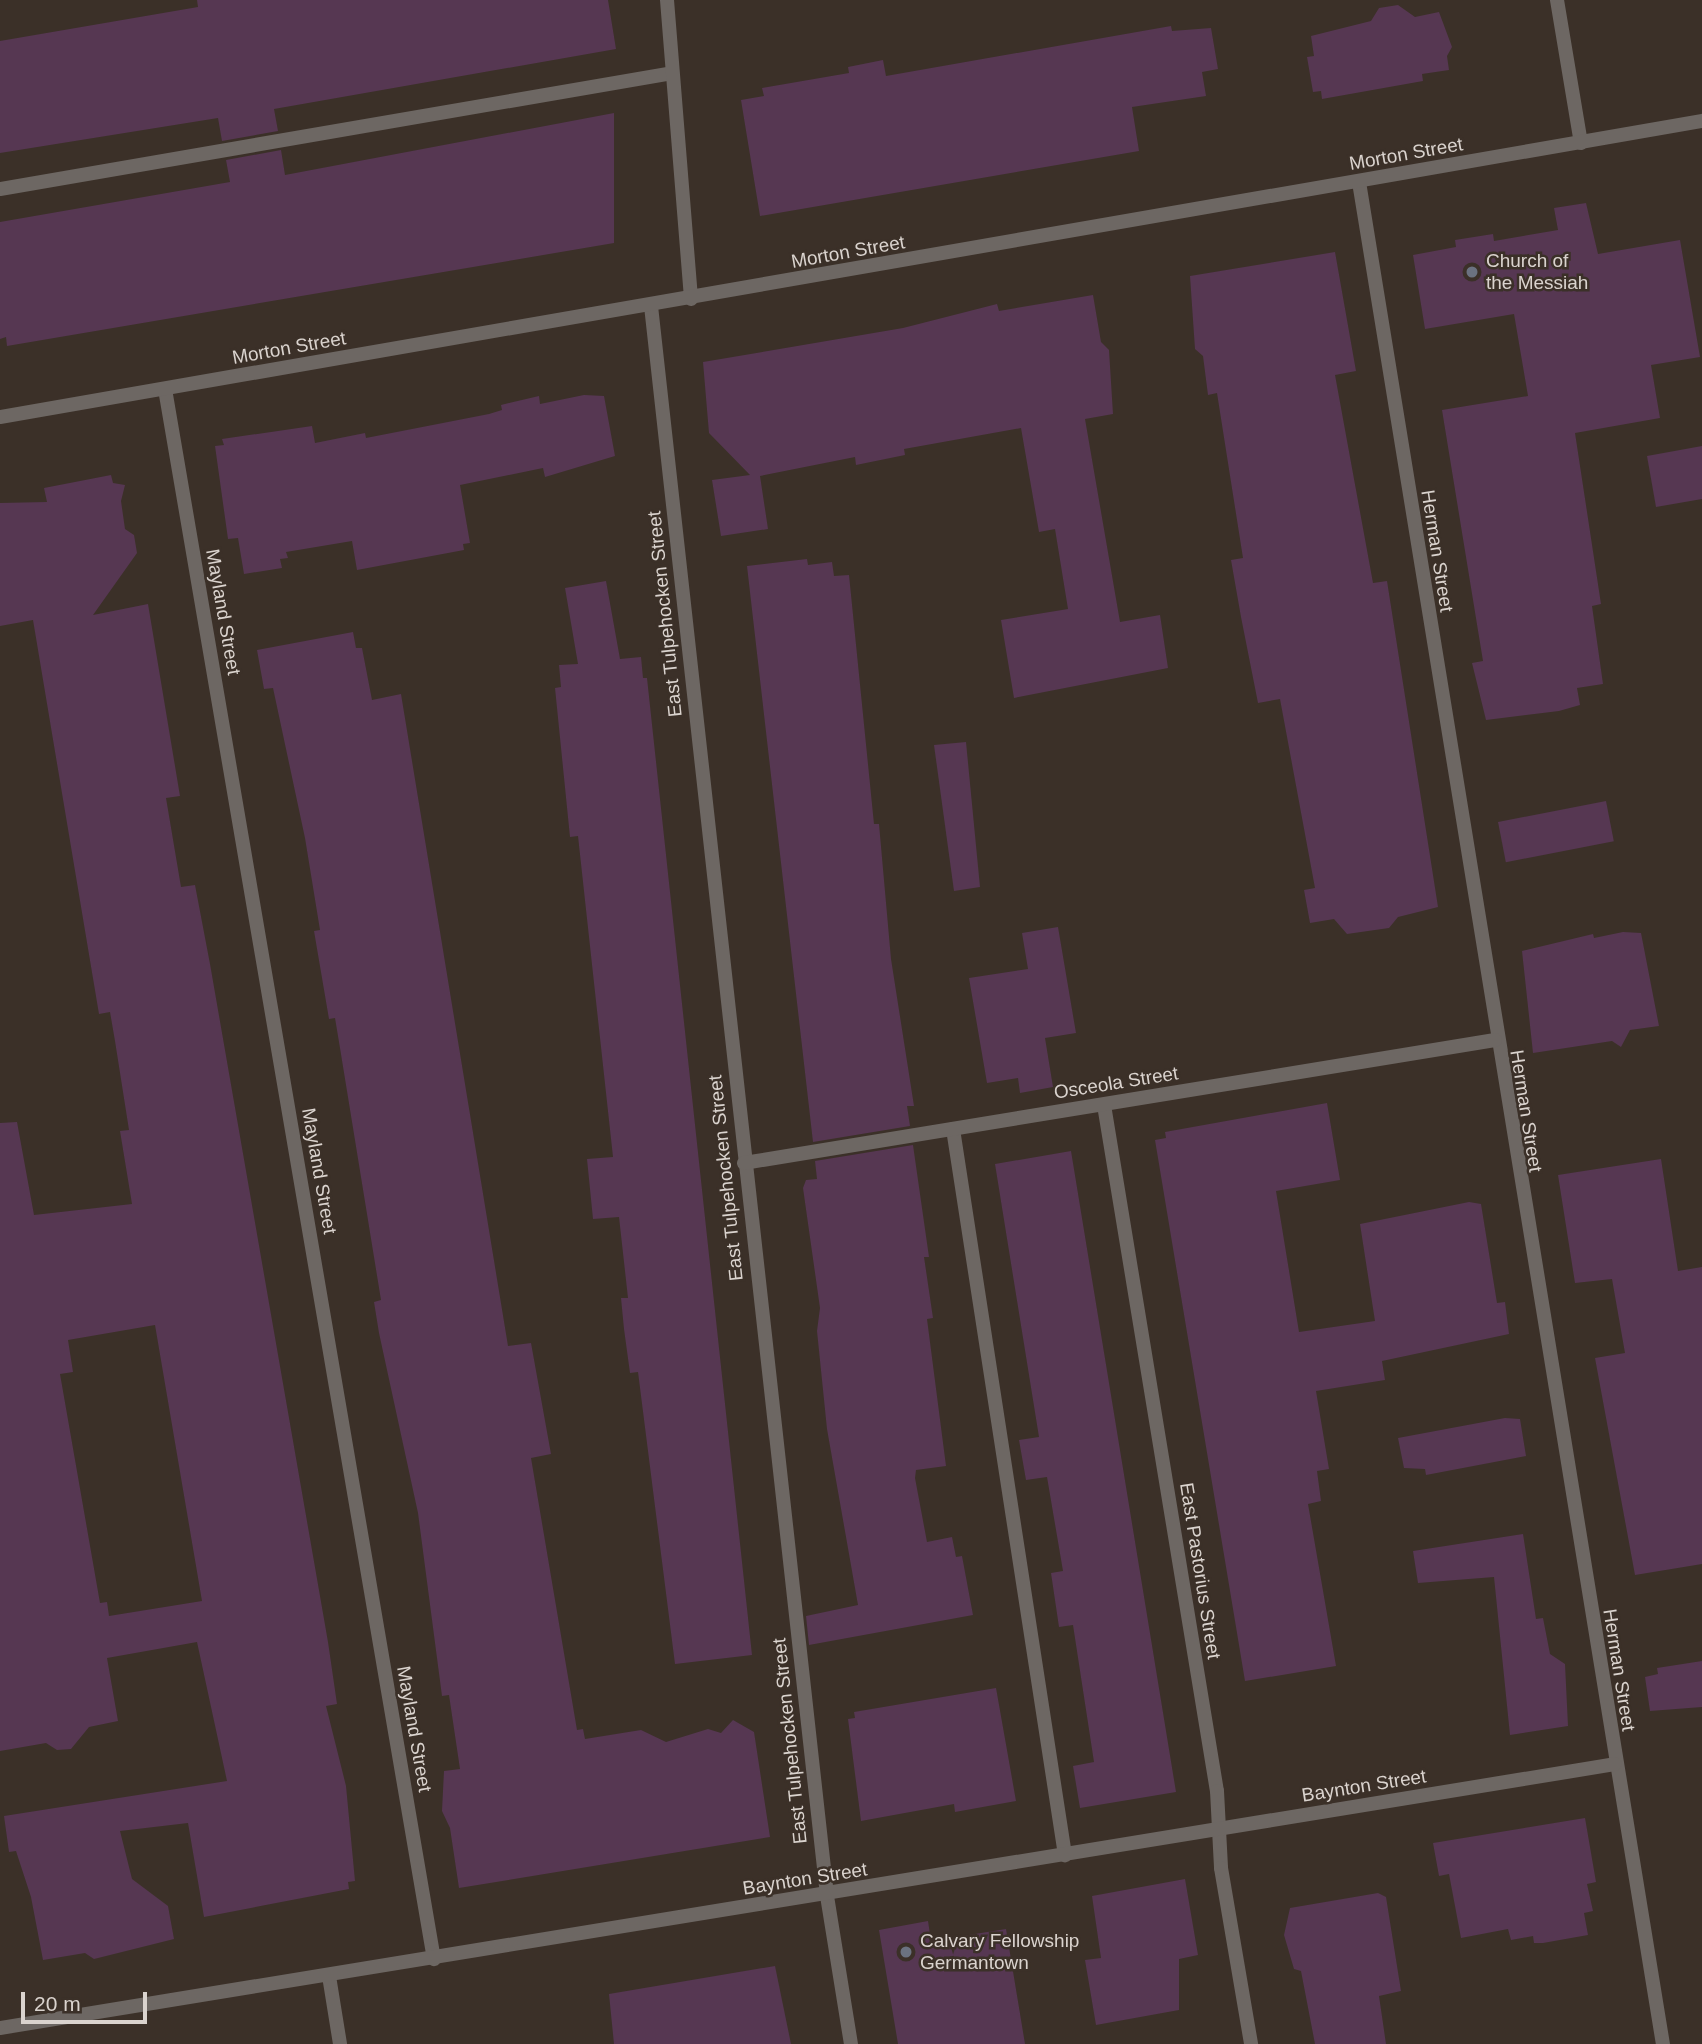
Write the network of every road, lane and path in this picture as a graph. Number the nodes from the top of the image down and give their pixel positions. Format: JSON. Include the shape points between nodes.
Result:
{"nodes":[{"id":1,"x":667,"y":0,"type":"edge"},
{"id":2,"x":1557,"y":0,"type":"edge"},
{"id":3,"x":672,"y":73,"type":"junction"},
{"id":4,"x":1702,"y":121,"type":"edge"},
{"id":5,"x":1581,"y":143,"type":"junction"},
{"id":6,"x":1359,"y":182,"type":"junction"},
{"id":7,"x":0,"y":189,"type":"edge"},
{"id":8,"x":691,"y":299,"type":"junction"},
{"id":9,"x":651,"y":306,"type":"junction"},
{"id":10,"x":165,"y":389,"type":"junction"},
{"id":11,"x":0,"y":417,"type":"edge"},
{"id":12,"x":1495,"y":1040,"type":"junction"},
{"id":13,"x":1104,"y":1105,"type":"junction"},
{"id":14,"x":953,"y":1129,"type":"junction"},
{"id":15,"x":744,"y":1163,"type":"junction"},
{"id":16,"x":1615,"y":1765,"type":"junction"},
{"id":17,"x":1219,"y":1830,"type":"junction"},
{"id":18,"x":1065,"y":1855,"type":"junction"},
{"id":19,"x":827,"y":1896,"type":"junction"},
{"id":20,"x":434,"y":1959,"type":"junction"},
{"id":21,"x":328,"y":1976,"type":"junction"},
{"id":22,"x":0,"y":2028,"type":"edge"},
{"id":23,"x":340,"y":2044,"type":"edge"},
{"id":24,"x":851,"y":2044,"type":"edge"},
{"id":25,"x":1251,"y":2044,"type":"edge"},
{"id":26,"x":1663,"y":2044,"type":"edge"}],
"edges":[{"from":1,"to":3,"type":"street"},
{"from":2,"to":5,"type":"street"},
{"from":3,"to":7,"type":"street"},
{"from":3,"to":8,"type":"street"},
{"from":4,"to":5,"type":"street","name":"Morton Street"},
{"from":5,"to":6,"type":"street","name":"Morton Street"},
{"from":6,"to":8,"type":"street","name":"Morton Street"},
{"from":6,"to":12,"type":"street","name":"Herman Street"},
{"from":8,"to":9,"type":"street","name":"Morton Street"},
{"from":9,"to":10,"type":"street","name":"Morton Street"},
{"from":9,"to":15,"type":"street","name":"East Tulpehocken Street"},
{"from":10,"to":11,"type":"street","name":"Morton Street"},
{"from":10,"to":20,"type":"street","name":"Mayland Street"},
{"from":12,"to":13,"type":"street","name":"Osceola Street"},
{"from":12,"to":16,"type":"street","name":"Herman Street"},
{"from":13,"to":14,"type":"street","name":"Osceola Street"},
{"from":13,"to":17,"type":"street","name":"East Pastorius Street"},
{"from":14,"to":15,"type":"street","name":"Osceola Street"},
{"from":14,"to":18,"type":"street"},
{"from":15,"to":19,"type":"street","name":"East Tulpehocken Street"},
{"from":16,"to":17,"type":"street","name":"Baynton Street"},
{"from":16,"to":26,"type":"street","name":"Herman Street"},
{"from":17,"to":18,"type":"street","name":"Baynton Street"},
{"from":17,"to":25,"type":"street","name":"East Pastorius Street"},
{"from":18,"to":19,"type":"street","name":"Baynton Street"},
{"from":19,"to":20,"type":"street","name":"Baynton Street"},
{"from":19,"to":24,"type":"street","name":"East Tulpehocken Street"},
{"from":20,"to":21,"type":"street","name":"Baynton Street"},
{"from":21,"to":22,"type":"street","name":"Baynton Street"},
{"from":21,"to":23,"type":"street"}]}
